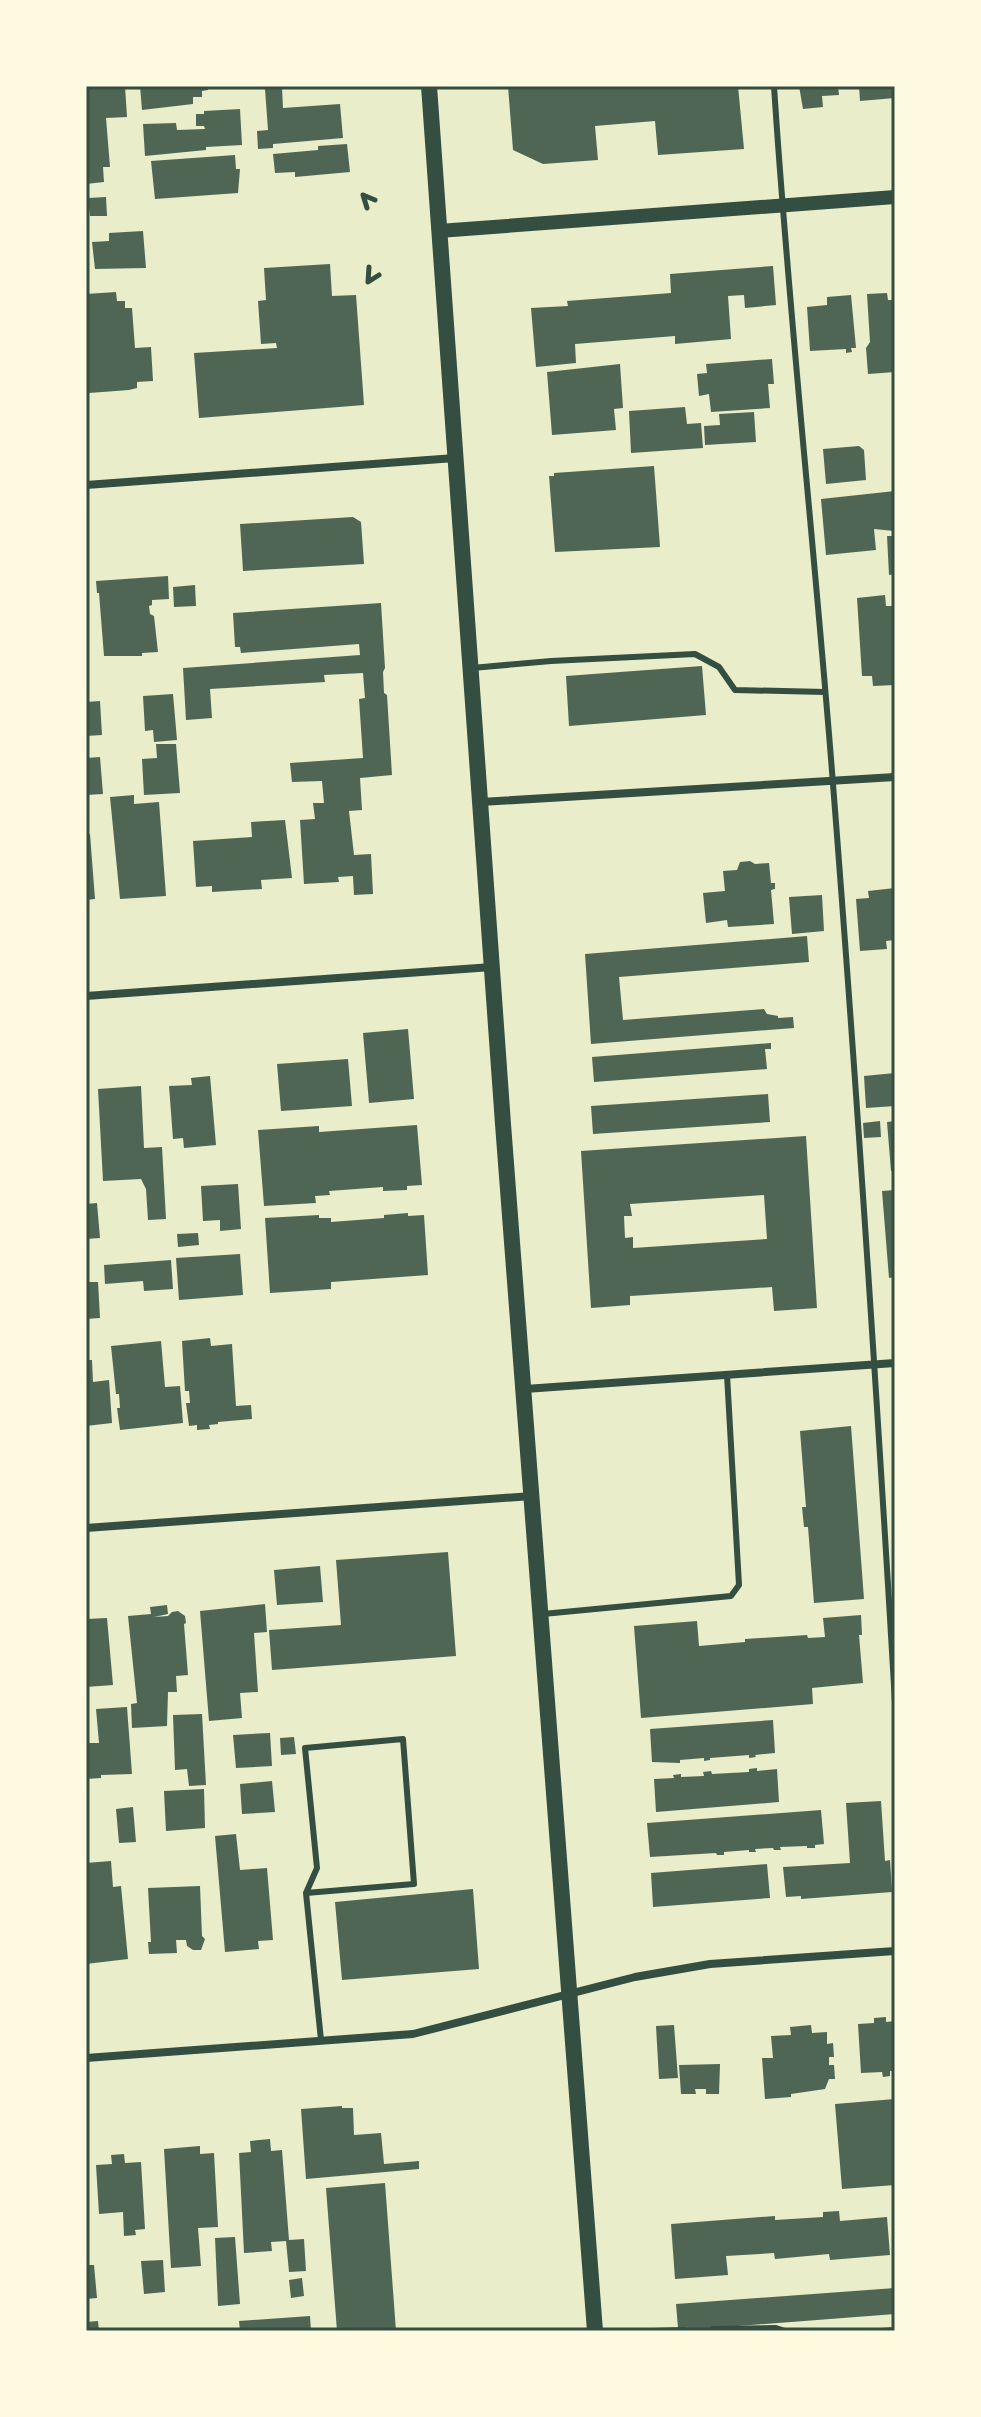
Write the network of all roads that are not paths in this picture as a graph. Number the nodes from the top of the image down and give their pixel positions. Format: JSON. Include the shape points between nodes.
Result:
{"nodes":[{"id":1,"x":429,"y":86,"type":"edge"},
{"id":2,"x":774,"y":86,"type":"edge"},
{"id":3,"x":895,"y":197,"type":"edge"},
{"id":4,"x":782,"y":205,"type":"junction"},
{"id":5,"x":439,"y":231,"type":"junction"},
{"id":6,"x":456,"y":458,"type":"junction"},
{"id":7,"x":86,"y":485,"type":"edge"},
{"id":8,"x":470,"y":668,"type":"junction"},
{"id":9,"x":825,"y":692,"type":"junction"},
{"id":10,"x":895,"y":777,"type":"edge"},
{"id":11,"x":833,"y":781,"type":"junction"},
{"id":12,"x":479,"y":802,"type":"junction"},
{"id":13,"x":492,"y":967,"type":"junction"},
{"id":14,"x":86,"y":996,"type":"edge"},
{"id":15,"x":895,"y":1363,"type":"edge"},
{"id":16,"x":875,"y":1365,"type":"junction"},
{"id":17,"x":727,"y":1375,"type":"junction"},
{"id":18,"x":525,"y":1389,"type":"junction"},
{"id":19,"x":533,"y":1496,"type":"junction"},
{"id":20,"x":86,"y":1528,"type":"edge"},
{"id":21,"x":542,"y":1615,"type":"junction"},
{"id":22,"x":895,"y":1702,"type":"edge"},
{"id":23,"x":306,"y":1893,"type":"junction"},
{"id":24,"x":895,"y":1951,"type":"edge"},
{"id":25,"x":569,"y":1994,"type":"junction"},
{"id":26,"x":321,"y":2040,"type":"junction"},
{"id":27,"x":86,"y":2058,"type":"edge"},
{"id":28,"x":713,"y":2329,"type":"edge"},
{"id":29,"x":684,"y":2330,"type":"edge"},
{"id":30,"x":895,"y":2330,"type":"edge"},
{"id":31,"x":595,"y":2331,"type":"edge"},
{"id":32,"x":653,"y":2331,"type":"edge"},
{"id":33,"x":785,"y":2331,"type":"edge"},
{"id":34,"x":881,"y":2331,"type":"edge"}],
"edges":[{"from":1,"to":5,"type":"main road"},
{"from":2,"to":4,"type":"lane"},
{"from":3,"to":4,"type":"street"},
{"from":4,"to":5,"type":"street"},
{"from":4,"to":9,"type":"lane"},
{"from":5,"to":6,"type":"main road"},
{"from":6,"to":7,"type":"street"},
{"from":6,"to":8,"type":"main road"},
{"from":8,"to":9,"type":"lane","via":[[695,654],[719,667],[735,690]]},
{"from":8,"to":12,"type":"main road"},
{"from":9,"to":11,"type":"lane"},
{"from":10,"to":11,"type":"street"},
{"from":11,"to":12,"type":"street"},
{"from":11,"to":16,"type":"lane"},
{"from":12,"to":13,"type":"main road"},
{"from":13,"to":14,"type":"street"},
{"from":13,"to":18,"type":"main road"},
{"from":15,"to":16,"type":"street"},
{"from":16,"to":17,"type":"street"},
{"from":16,"to":22,"type":"lane"},
{"from":17,"to":18,"type":"street"},
{"from":17,"to":21,"type":"lane","via":[[737,1591],[731,1596]]},
{"from":18,"to":19,"type":"main road"},
{"from":19,"to":20,"type":"street"},
{"from":19,"to":21,"type":"main road"},
{"from":21,"to":25,"type":"main road"},
{"from":23,"to":23,"type":"lane","via":[[317,1868],[305,1748],[403,1739],[414,1884]]},
{"from":23,"to":26,"type":"lane"},
{"from":24,"to":25,"type":"street","via":[[710,1964]]},
{"from":25,"to":26,"type":"street","via":[[413,2034]]},
{"from":25,"to":31,"type":"main road"},
{"from":26,"to":27,"type":"street"},
{"from":28,"to":33,"type":"lane"},
{"from":29,"to":32,"type":"lane"},
{"from":30,"to":34,"type":"lane"}]}
